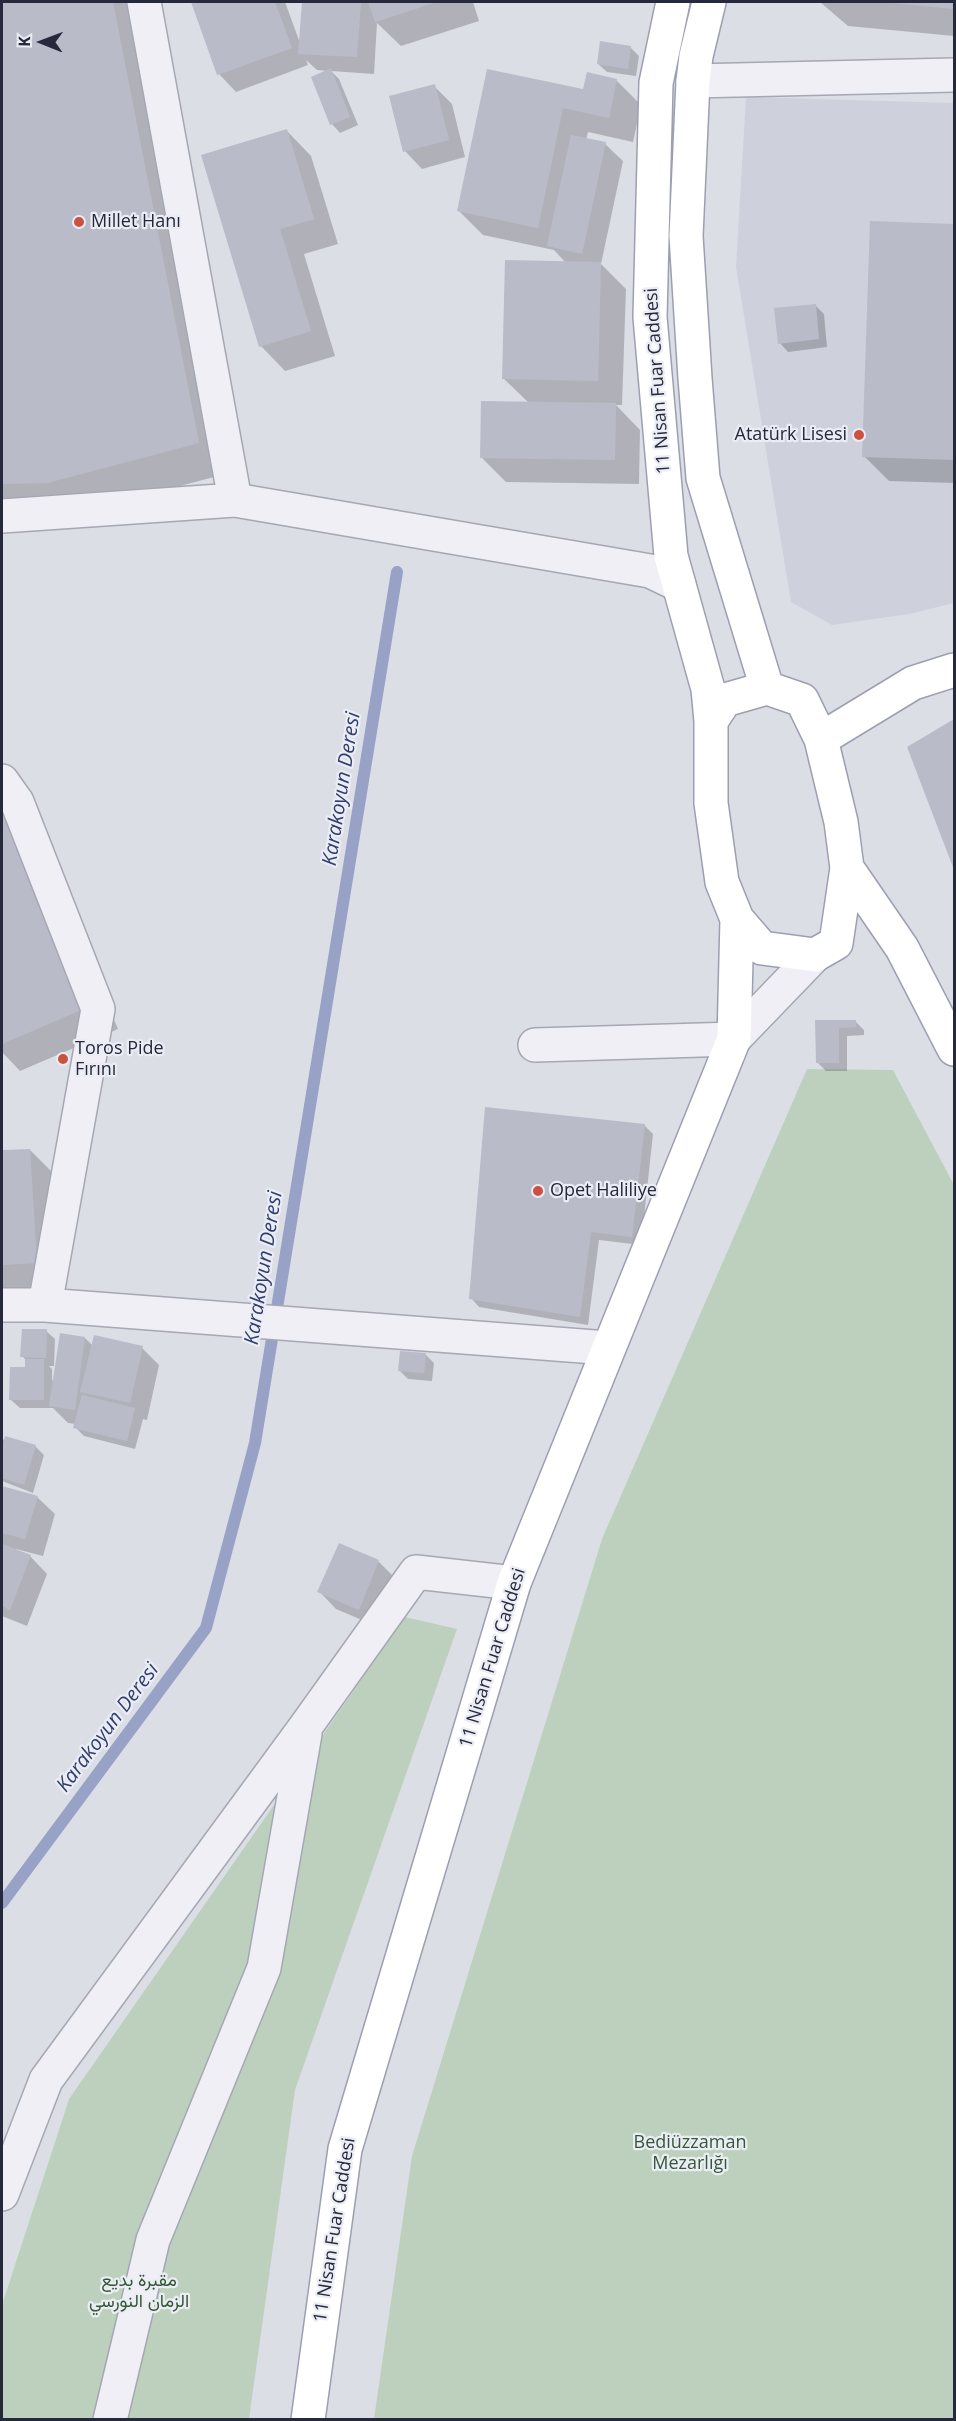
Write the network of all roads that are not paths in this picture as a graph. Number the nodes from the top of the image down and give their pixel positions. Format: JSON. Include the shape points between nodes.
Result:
{"nodes":[{"id":1,"x":144,"y":2,"type":"edge"},
{"id":2,"x":673,"y":2,"type":"edge"},
{"id":3,"x":709,"y":2,"type":"edge"},
{"id":4,"x":954,"y":75,"type":"edge"},
{"id":5,"x":693,"y":81,"type":"junction"},
{"id":6,"x":235,"y":500,"type":"junction"},
{"id":7,"x":2,"y":516,"type":"edge"},
{"id":8,"x":679,"y":585,"type":"junction"},
{"id":9,"x":954,"y":670,"type":"edge"},
{"id":10,"x":767,"y":688,"type":"junction"},
{"id":11,"x":711,"y":721,"type":"junction"},
{"id":12,"x":821,"y":739,"type":"junction"},
{"id":13,"x":2,"y":782,"type":"edge"},
{"id":14,"x":847,"y":868,"type":"junction"},
{"id":15,"x":737,"y":919,"type":"junction"},
{"id":16,"x":815,"y":955,"type":"junction"},
{"id":17,"x":734,"y":1039,"type":"junction"},
{"id":18,"x":535,"y":1045,"type":"dead end"},
{"id":19,"x":954,"y":1049,"type":"edge"},
{"id":20,"x":2,"y":1305,"type":"edge"},
{"id":21,"x":45,"y":1305,"type":"junction"},
{"id":22,"x":608,"y":1348,"type":"junction"},
{"id":23,"x":514,"y":1583,"type":"junction"},
{"id":24,"x":306,"y":1726,"type":"junction"},
{"id":25,"x":2,"y":2194,"type":"edge"},
{"id":26,"x":110,"y":2420,"type":"edge"},
{"id":27,"x":308,"y":2420,"type":"edge"}],
"edges":[{"from":1,"to":6,"type":"street"},
{"from":2,"to":8,"type":"main road","name":"11 Nisan Fuar Caddesi","via":[[656,83],[650,317],[671,556]]},
{"from":3,"to":5,"type":"main road","name":"11 Nisan Fuar Caddesi"},
{"from":4,"to":5,"type":"street"},
{"from":5,"to":10,"type":"main road","name":"11 Nisan Fuar Caddesi","via":[[686,236],[703,478]]},
{"from":6,"to":7,"type":"street"},
{"from":6,"to":8,"type":"street","via":[[650,571]]},
{"from":8,"to":11,"type":"main road","name":"11 Nisan Fuar Caddesi","via":[[708,690]]},
{"from":9,"to":12,"type":"main road","via":[[913,683]]},
{"from":10,"to":11,"type":"main road","via":[[726,700]]},
{"from":10,"to":12,"type":"main road","via":[[802,700]]},
{"from":11,"to":15,"type":"main road","name":"11 Nisan Fuar Caddesi","via":[[711,803],[722,882]]},
{"from":12,"to":14,"type":"main road","via":[[841,822]]},
{"from":13,"to":21,"type":"street","via":[[17,802],[98,1009]]},
{"from":14,"to":16,"type":"main road","via":[[836,943]]},
{"from":14,"to":19,"type":"main road","via":[[902,948]]},
{"from":15,"to":16,"type":"main road","via":[[762,948]]},
{"from":15,"to":17,"type":"main road","name":"11 Nisan Fuar Caddesi"},
{"from":16,"to":17,"type":"street"},
{"from":17,"to":18,"type":"street"},
{"from":17,"to":22,"type":"main road","name":"11 Nisan Fuar Caddesi"},
{"from":20,"to":21,"type":"street"},
{"from":21,"to":22,"type":"street"},
{"from":22,"to":23,"type":"main road","name":"11 Nisan Fuar Caddesi"},
{"from":23,"to":24,"type":"street","via":[[416,1572]]},
{"from":23,"to":27,"type":"main road","name":"11 Nisan Fuar Caddesi","via":[[345,2149]]},
{"from":24,"to":25,"type":"street","via":[[46,2080]]},
{"from":24,"to":26,"type":"street","via":[[264,1968],[153,2240]]}]}
